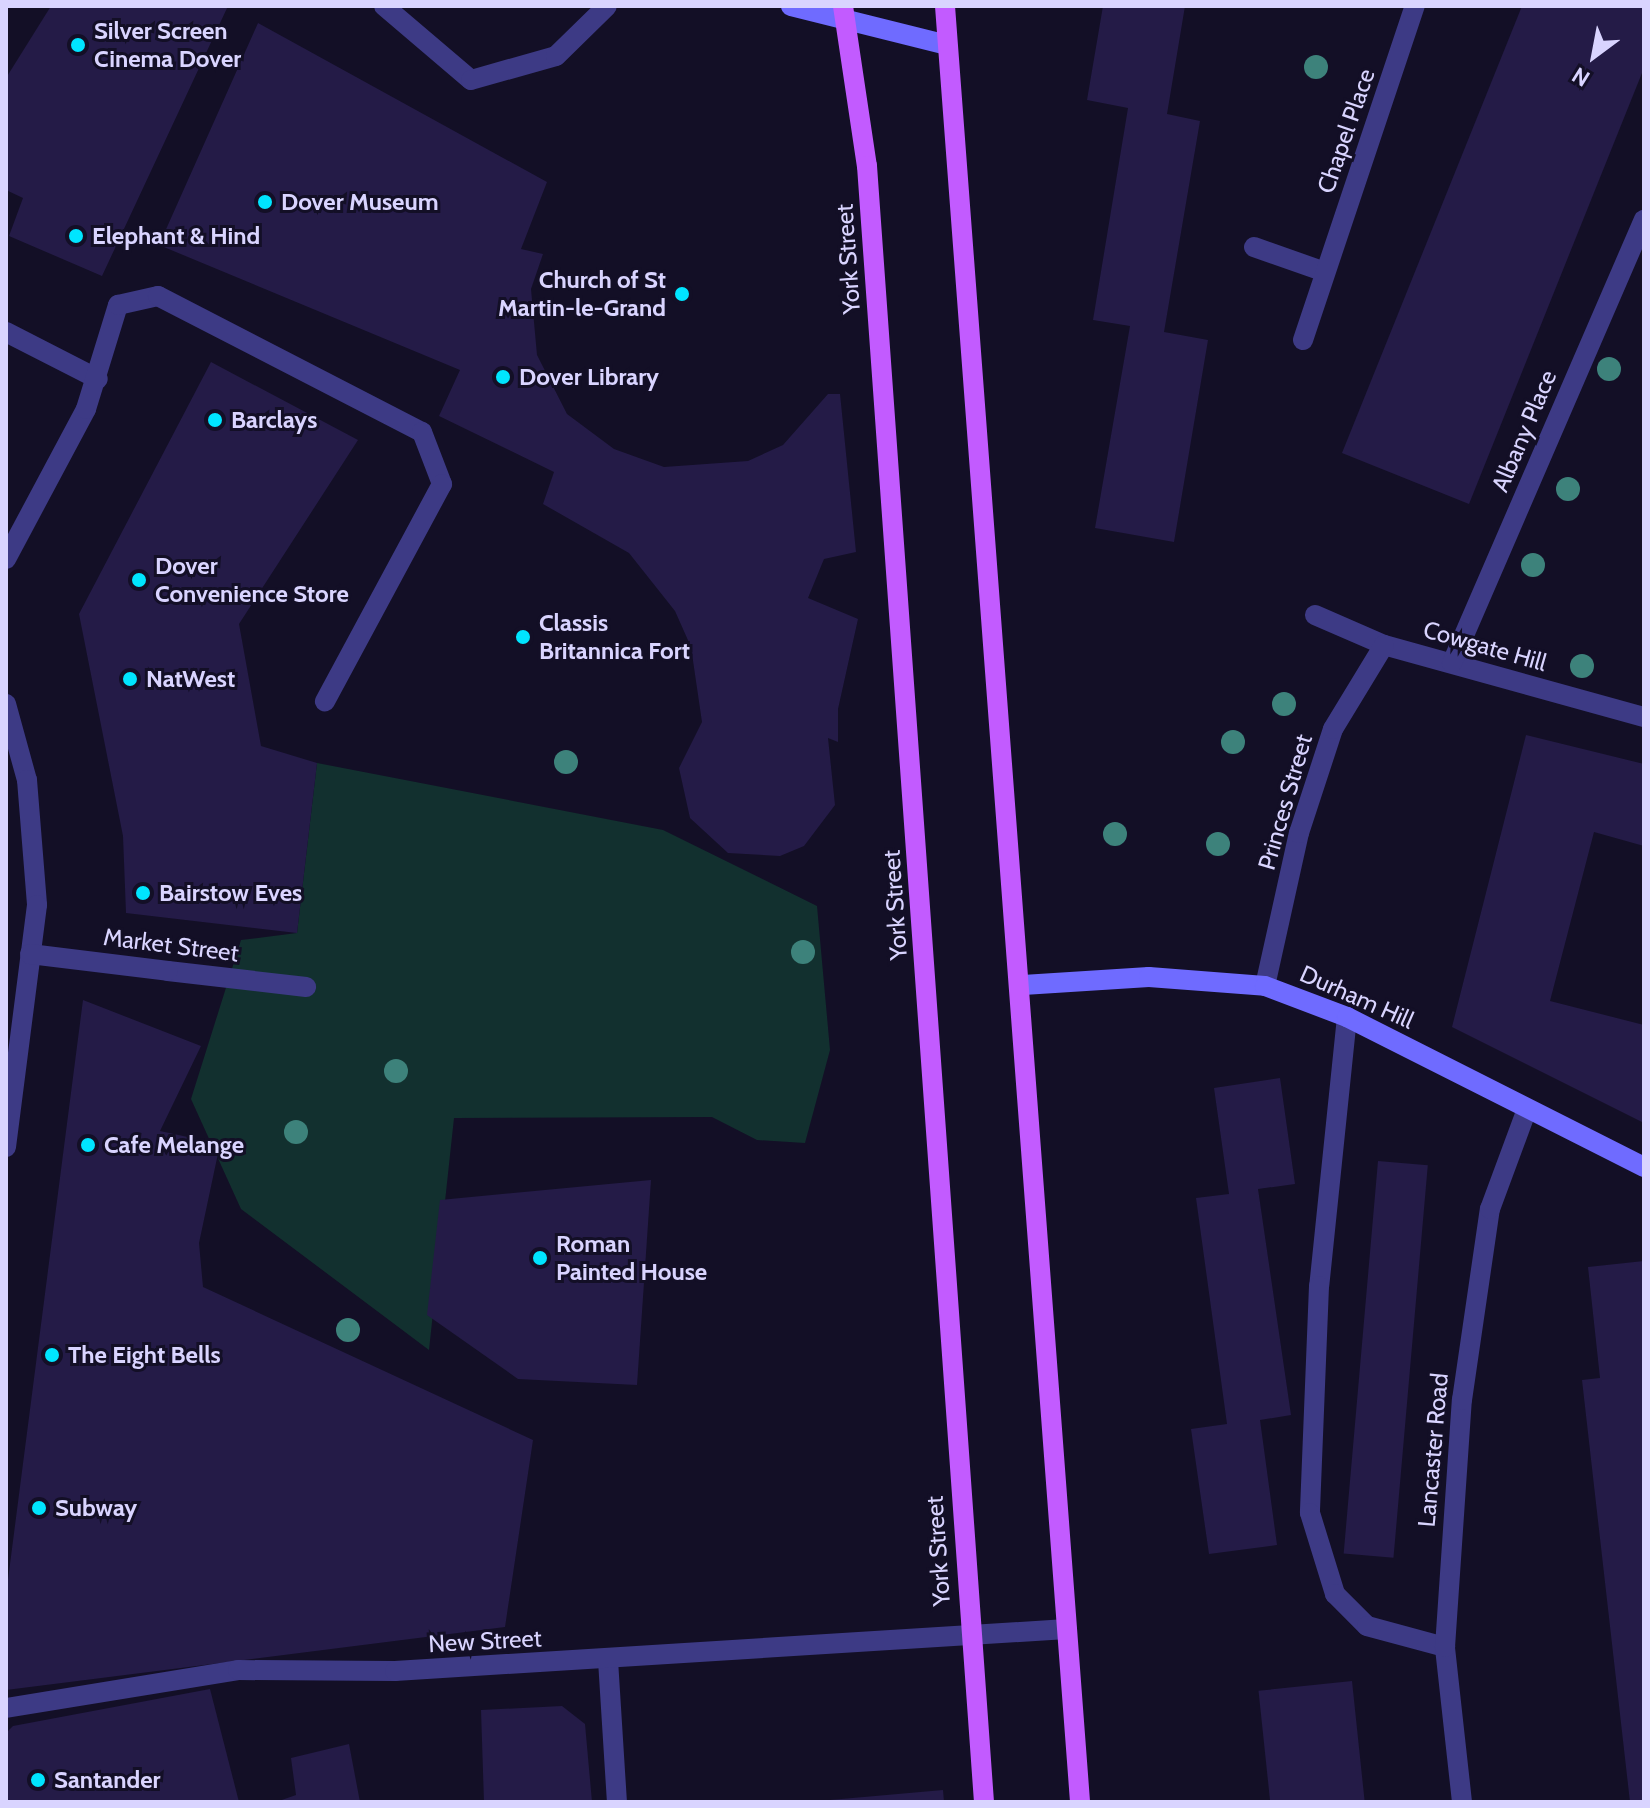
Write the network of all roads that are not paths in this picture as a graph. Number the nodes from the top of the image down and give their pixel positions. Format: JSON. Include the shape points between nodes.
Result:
{"nodes":[{"id":1,"x":384,"y":6,"type":"edge"},
{"id":2,"x":607,"y":6,"type":"edge"},
{"id":3,"x":791,"y":6,"type":"edge"},
{"id":4,"x":945,"y":6,"type":"edge"},
{"id":5,"x":1415,"y":6,"type":"edge"},
{"id":6,"x":844,"y":10,"type":"edge"},
{"id":7,"x":947,"y":45,"type":"junction"},
{"id":8,"x":1644,"y":220,"type":"edge"},
{"id":9,"x":1254,"y":247,"type":"dead end"},
{"id":10,"x":1325,"y":272,"type":"junction"},
{"id":11,"x":6,"y":332,"type":"edge"},
{"id":12,"x":1303,"y":340,"type":"dead end"},
{"id":13,"x":98,"y":379,"type":"junction"},
{"id":14,"x":6,"y":559,"type":"edge"},
{"id":15,"x":1315,"y":615,"type":"dead end"},
{"id":16,"x":1384,"y":645,"type":"junction"},
{"id":17,"x":1452,"y":663,"type":"junction"},
{"id":18,"x":325,"y":701,"type":"dead end"},
{"id":19,"x":6,"y":704,"type":"edge"},
{"id":20,"x":1644,"y":717,"type":"edge"},
{"id":21,"x":30,"y":954,"type":"junction"},
{"id":22,"x":1023,"y":985,"type":"junction"},
{"id":23,"x":1265,"y":986,"type":"junction"},
{"id":24,"x":306,"y":987,"type":"dead end"},
{"id":25,"x":1347,"y":1017,"type":"junction"},
{"id":26,"x":1527,"y":1109,"type":"junction"},
{"id":27,"x":6,"y":1147,"type":"edge"},
{"id":28,"x":1644,"y":1167,"type":"edge"},
{"id":29,"x":1067,"y":1629,"type":"junction"},
{"id":30,"x":969,"y":1631,"type":"junction"},
{"id":31,"x":1445,"y":1647,"type":"junction"},
{"id":32,"x":608,"y":1660,"type":"junction"},
{"id":33,"x":6,"y":1708,"type":"edge"},
{"id":34,"x":617,"y":1802,"type":"edge"},
{"id":35,"x":984,"y":1802,"type":"edge"},
{"id":36,"x":1080,"y":1802,"type":"edge"},
{"id":37,"x":1462,"y":1802,"type":"edge"}],
"edges":[{"from":1,"to":2,"type":"street","via":[[471,80],[556,56]]},
{"from":3,"to":6,"type":"street"},
{"from":4,"to":7,"type":"main road"},
{"from":5,"to":10,"type":"street","name":"Chapel Place"},
{"from":6,"to":7,"type":"street"},
{"from":6,"to":30,"type":"main road","name":"York Street","via":[[867,166]]},
{"from":7,"to":22,"type":"main road"},
{"from":8,"to":17,"type":"street","name":"Albany Place"},
{"from":9,"to":10,"type":"street"},
{"from":10,"to":12,"type":"street","name":"Chapel Place"},
{"from":11,"to":13,"type":"street"},
{"from":13,"to":14,"type":"street"},
{"from":13,"to":18,"type":"street","via":[[118,305],[158,296],[422,432],[442,484]]},
{"from":15,"to":16,"type":"street","name":"Cowgate Hill"},
{"from":16,"to":17,"type":"street","name":"Cowgate Hill"},
{"from":16,"to":23,"type":"street","name":"Princes Street","via":[[1333,729],[1299,833]]},
{"from":17,"to":20,"type":"street","name":"Cowgate Hill"},
{"from":19,"to":21,"type":"street","via":[[27,780],[37,905]]},
{"from":21,"to":24,"type":"street","name":"Market Street"},
{"from":21,"to":27,"type":"street"},
{"from":22,"to":23,"type":"street","name":"Durham Hill","via":[[1149,977]]},
{"from":22,"to":29,"type":"main road"},
{"from":23,"to":25,"type":"street","name":"Durham Hill"},
{"from":25,"to":26,"type":"street","name":"Durham Hill"},
{"from":25,"to":31,"type":"street","via":[[1319,1286],[1310,1513],[1335,1594],[1367,1626]]},
{"from":26,"to":28,"type":"street","name":"Durham Hill"},
{"from":26,"to":31,"type":"street","name":"Lancaster Road","via":[[1490,1209],[1462,1400]]},
{"from":29,"to":30,"type":"street","name":"New Street"},
{"from":29,"to":36,"type":"main road"},
{"from":30,"to":32,"type":"street","name":"New Street"},
{"from":30,"to":35,"type":"main road","name":"York Street"},
{"from":31,"to":37,"type":"street","name":"Lancaster Road"},
{"from":32,"to":33,"type":"street","name":"New Street","via":[[238,1670]]},
{"from":32,"to":34,"type":"street"}]}
